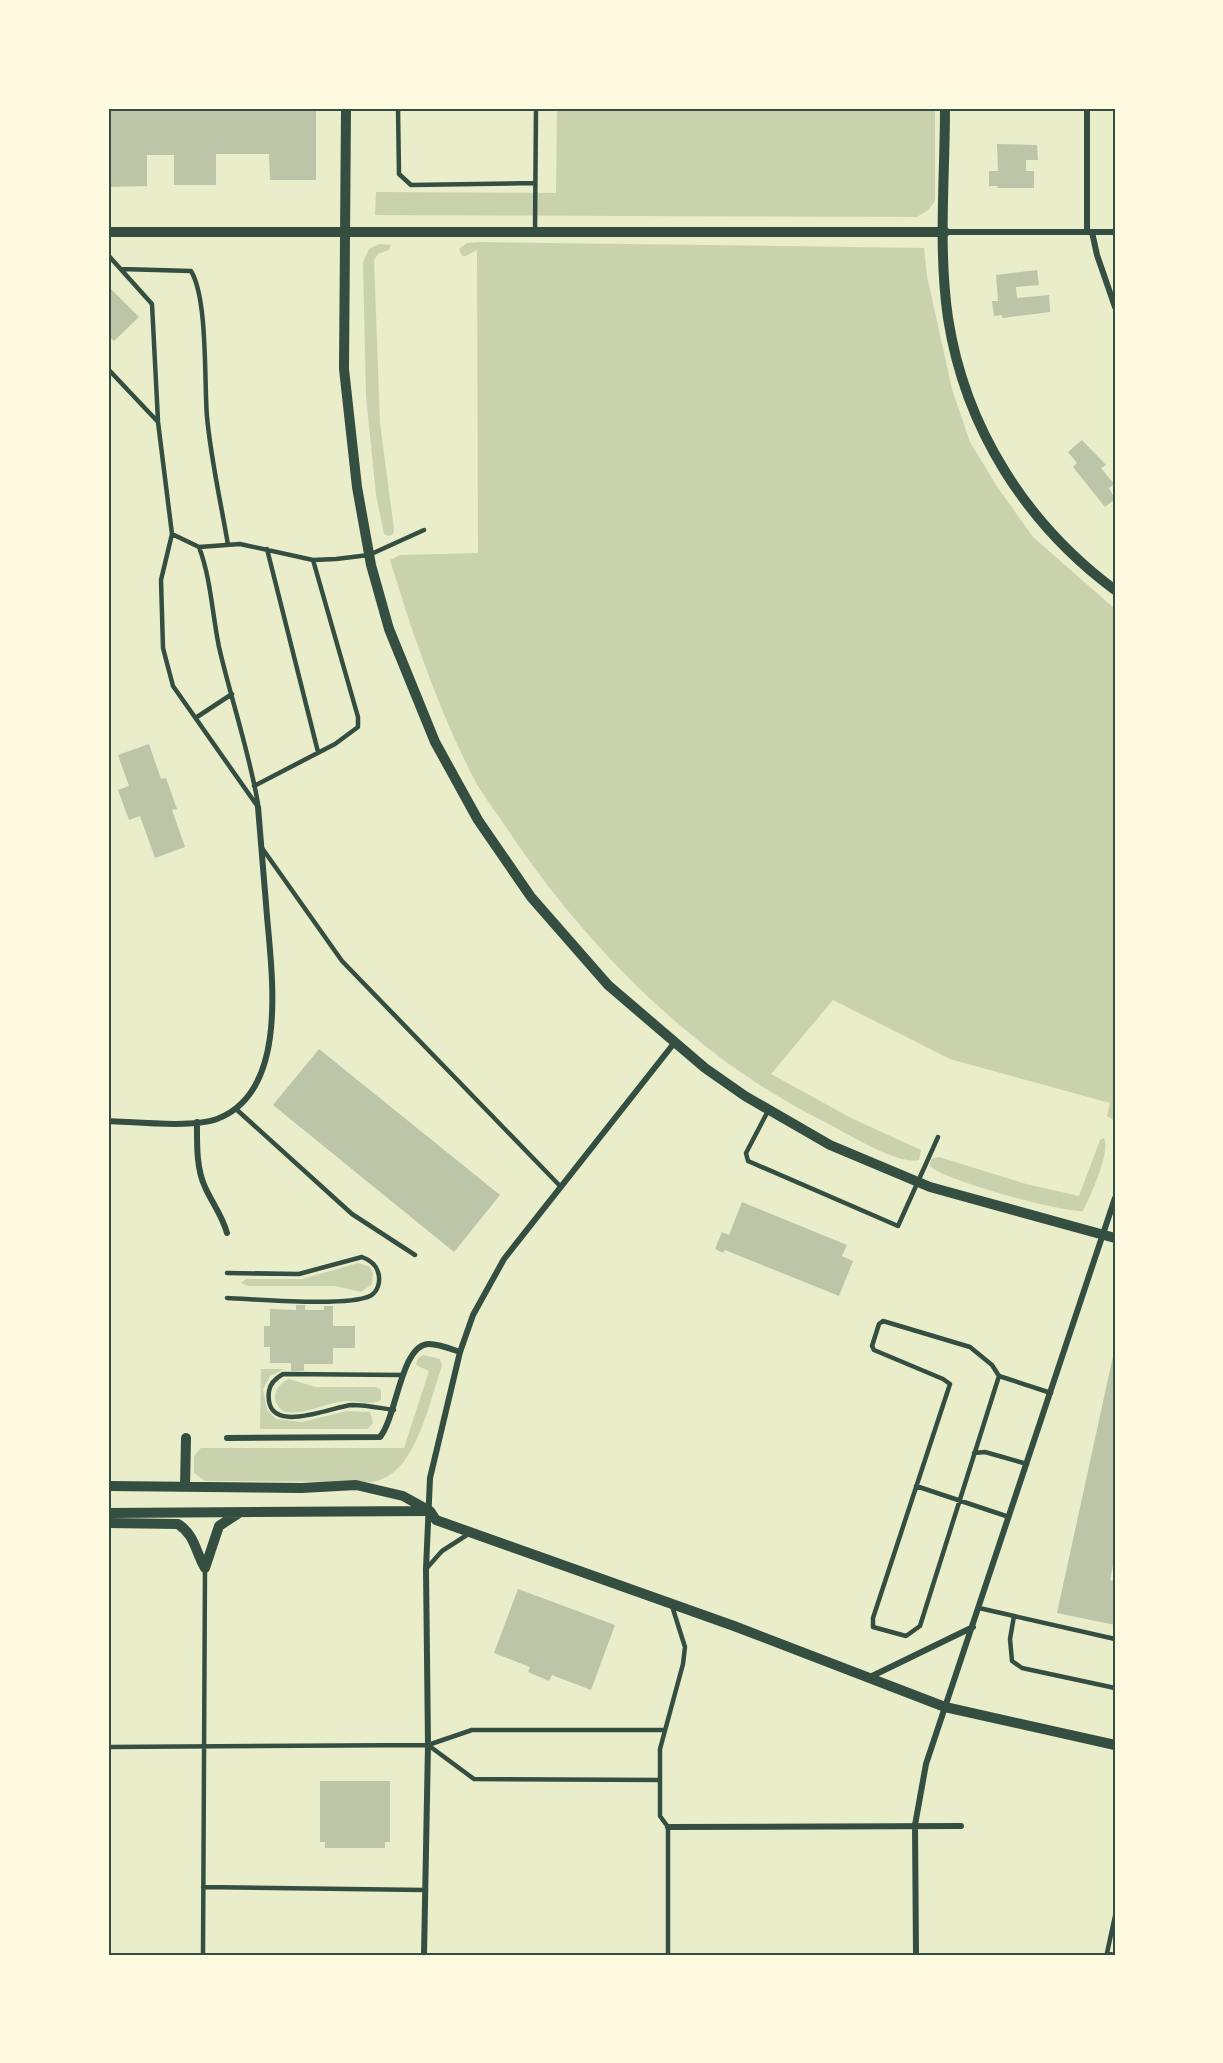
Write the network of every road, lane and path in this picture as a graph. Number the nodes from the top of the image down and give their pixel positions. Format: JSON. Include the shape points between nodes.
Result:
{"nodes":[{"id":1,"x":346,"y":108,"type":"edge"},
{"id":2,"x":398,"y":108,"type":"edge"},
{"id":3,"x":536,"y":108,"type":"edge"},
{"id":4,"x":945,"y":108,"type":"edge"},
{"id":5,"x":1087,"y":108,"type":"edge"},
{"id":6,"x":535,"y":183,"type":"junction"},
{"id":7,"x":108,"y":232,"type":"edge"},
{"id":8,"x":945,"y":232,"type":"junction"},
{"id":9,"x":1090,"y":232,"type":"junction"},
{"id":10,"x":1115,"y":232,"type":"edge"},
{"id":11,"x":535,"y":233,"type":"junction"},
{"id":12,"x":346,"y":234,"type":"junction"},
{"id":13,"x":108,"y":255,"type":"edge"},
{"id":14,"x":121,"y":269,"type":"junction"},
{"id":15,"x":1115,"y":307,"type":"edge"},
{"id":16,"x":108,"y":369,"type":"edge"},
{"id":17,"x":158,"y":422,"type":"junction"},
{"id":18,"x":424,"y":530,"type":"dead end"},
{"id":19,"x":172,"y":534,"type":"junction"},
{"id":20,"x":228,"y":545,"type":"junction"},
{"id":21,"x":199,"y":547,"type":"junction"},
{"id":22,"x":267,"y":549,"type":"junction"},
{"id":23,"x":369,"y":555,"type":"junction"},
{"id":24,"x":313,"y":560,"type":"junction"},
{"id":25,"x":1115,"y":590,"type":"edge"},
{"id":26,"x":232,"y":694,"type":"junction"},
{"id":27,"x":197,"y":717,"type":"junction"},
{"id":28,"x":318,"y":752,"type":"junction"},
{"id":29,"x":254,"y":786,"type":"junction"},
{"id":30,"x":258,"y":807,"type":"junction"},
{"id":31,"x":261,"y":846,"type":"junction"},
{"id":32,"x":676,"y":1042,"type":"junction"},
{"id":33,"x":236,"y":1109,"type":"junction"},
{"id":34,"x":768,"y":1111,"type":"junction"},
{"id":35,"x":108,"y":1121,"type":"edge"},
{"id":36,"x":197,"y":1122,"type":"junction"},
{"id":37,"x":938,"y":1137,"type":"dead end"},
{"id":38,"x":918,"y":1181,"type":"junction"},
{"id":39,"x":561,"y":1187,"type":"junction"},
{"id":40,"x":1115,"y":1198,"type":"edge"},
{"id":41,"x":227,"y":1233,"type":"dead end"},
{"id":42,"x":1109,"y":1237,"type":"edge"},
{"id":43,"x":415,"y":1255,"type":"dead end"},
{"id":44,"x":227,"y":1273,"type":"dead end"},
{"id":45,"x":227,"y":1298,"type":"dead end"},
{"id":46,"x":460,"y":1352,"type":"junction"},
{"id":47,"x":403,"y":1375,"type":"junction"},
{"id":48,"x":999,"y":1376,"type":"junction"},
{"id":49,"x":1051,"y":1393,"type":"junction"},
{"id":50,"x":394,"y":1410,"type":"junction"},
{"id":51,"x":186,"y":1438,"type":"dead end"},
{"id":52,"x":227,"y":1438,"type":"dead end"},
{"id":53,"x":974,"y":1453,"type":"junction"},
{"id":54,"x":1027,"y":1464,"type":"junction"},
{"id":55,"x":108,"y":1486,"type":"edge"},
{"id":56,"x":916,"y":1486,"type":"junction"},
{"id":57,"x":185,"y":1487,"type":"junction"},
{"id":58,"x":960,"y":1499,"type":"junction"},
{"id":59,"x":430,"y":1511,"type":"junction"},
{"id":60,"x":242,"y":1512,"type":"junction"},
{"id":61,"x":108,"y":1513,"type":"edge"},
{"id":62,"x":1009,"y":1517,"type":"junction"},
{"id":63,"x":108,"y":1523,"type":"edge"},
{"id":64,"x":471,"y":1533,"type":"junction"},
{"id":65,"x":205,"y":1568,"type":"junction"},
{"id":66,"x":426,"y":1569,"type":"junction"},
{"id":67,"x":672,"y":1604,"type":"junction"},
{"id":68,"x":979,"y":1608,"type":"junction"},
{"id":69,"x":1014,"y":1616,"type":"junction"},
{"id":70,"x":973,"y":1627,"type":"junction"},
{"id":71,"x":1115,"y":1639,"type":"edge"},
{"id":72,"x":867,"y":1678,"type":"junction"},
{"id":73,"x":1115,"y":1688,"type":"edge"},
{"id":74,"x":945,"y":1707,"type":"junction"},
{"id":75,"x":664,"y":1730,"type":"junction"},
{"id":76,"x":428,"y":1745,"type":"junction"},
{"id":77,"x":1115,"y":1745,"type":"edge"},
{"id":78,"x":204,"y":1746,"type":"junction"},
{"id":79,"x":108,"y":1747,"type":"edge"},
{"id":80,"x":660,"y":1780,"type":"junction"},
{"id":81,"x":915,"y":1826,"type":"junction"},
{"id":82,"x":961,"y":1826,"type":"dead end"},
{"id":83,"x":668,"y":1827,"type":"junction"},
{"id":84,"x":203,"y":1887,"type":"junction"},
{"id":85,"x":424,"y":1890,"type":"junction"},
{"id":86,"x":1115,"y":1916,"type":"edge"},
{"id":87,"x":203,"y":1955,"type":"edge"},
{"id":88,"x":424,"y":1955,"type":"edge"},
{"id":89,"x":668,"y":1955,"type":"edge"},
{"id":90,"x":916,"y":1955,"type":"edge"},
{"id":91,"x":1113,"y":1955,"type":"edge"}],
"edges":[{"from":1,"to":12,"type":"street"},
{"from":2,"to":6,"type":"lane","via":[[399,174],[411,185]]},
{"from":3,"to":6,"type":"lane"},
{"from":4,"to":8,"type":"street"},
{"from":5,"to":9,"type":"street"},
{"from":6,"to":11,"type":"lane"},
{"from":7,"to":12,"type":"street"},
{"from":8,"to":9,"type":"street"},
{"from":8,"to":11,"type":"street"},
{"from":8,"to":25,"type":"street","via":[[947,306],[957,359],[986,439],[1032,511],[1060,543]]},
{"from":9,"to":10,"type":"street"},
{"from":9,"to":15,"type":"street"},
{"from":11,"to":12,"type":"street"},
{"from":12,"to":23,"type":"street","via":[[344,369],[353,461]]},
{"from":13,"to":14,"type":"lane"},
{"from":14,"to":17,"type":"lane","via":[[152,304]]},
{"from":14,"to":20,"type":"lane","via":[[191,270],[197,280],[207,418]]},
{"from":16,"to":17,"type":"lane"},
{"from":17,"to":19,"type":"lane"},
{"from":18,"to":23,"type":"lane"},
{"from":19,"to":21,"type":"lane"},
{"from":19,"to":27,"type":"lane","via":[[161,580],[163,648],[173,686]]},
{"from":20,"to":21,"type":"lane"},
{"from":20,"to":22,"type":"lane"},
{"from":21,"to":26,"type":"lane"},
{"from":22,"to":24,"type":"lane"},
{"from":22,"to":28,"type":"lane"},
{"from":23,"to":24,"type":"lane"},
{"from":23,"to":32,"type":"street","via":[[389,629],[414,694],[435,742],[478,820],[531,897],[608,985]]},
{"from":24,"to":28,"type":"lane","via":[[358,717],[358,727]]},
{"from":26,"to":27,"type":"lane"},
{"from":26,"to":29,"type":"lane"},
{"from":27,"to":30,"type":"lane"},
{"from":28,"to":29,"type":"lane"},
{"from":29,"to":30,"type":"lane"},
{"from":30,"to":31,"type":"street"},
{"from":31,"to":33,"type":"street","via":[[273,1016],[260,1072]]},
{"from":31,"to":39,"type":"lane","via":[[342,961]]},
{"from":32,"to":34,"type":"street","via":[[705,1068]]},
{"from":32,"to":39,"type":"street"},
{"from":33,"to":36,"type":"street","via":[[216,1119]]},
{"from":33,"to":43,"type":"lane","via":[[352,1214]]},
{"from":34,"to":38,"type":"street","via":[[830,1145]]},
{"from":34,"to":38,"type":"lane","via":[[746,1153],[748,1161],[898,1227]]},
{"from":35,"to":36,"type":"street"},
{"from":36,"to":41,"type":"street","via":[[205,1186]]},
{"from":37,"to":38,"type":"lane"},
{"from":38,"to":42,"type":"street","via":[[988,1205]]},
{"from":39,"to":46,"type":"street","via":[[487,1286]]},
{"from":40,"to":42,"type":"street"},
{"from":42,"to":49,"type":"street"},
{"from":44,"to":45,"type":"lane","via":[[298,1274],[362,1257],[376,1267],[380,1276],[378,1288],[371,1295],[349,1301]]},
{"from":46,"to":47,"type":"street","via":[[428,1344],[418,1347],[408,1359]]},
{"from":46,"to":59,"type":"street","via":[[430,1478]]},
{"from":47,"to":50,"type":"street"},
{"from":47,"to":50,"type":"lane","via":[[283,1374],[268,1392],[275,1411],[292,1417],[313,1417],[354,1405]]},
{"from":48,"to":49,"type":"lane"},
{"from":48,"to":53,"type":"lane"},
{"from":48,"to":56,"type":"lane","via":[[970,1347],[884,1321],[879,1324],[874,1350],[950,1384]]},
{"from":49,"to":54,"type":"street"},
{"from":50,"to":52,"type":"street","via":[[380,1437]]},
{"from":51,"to":57,"type":"street"},
{"from":53,"to":54,"type":"lane","via":[[985,1452]]},
{"from":53,"to":58,"type":"lane"},
{"from":54,"to":62,"type":"street"},
{"from":55,"to":57,"type":"street"},
{"from":56,"to":58,"type":"lane"},
{"from":56,"to":58,"type":"lane","via":[[873,1618],[873,1627],[879,1630],[906,1636],[920,1626]]},
{"from":57,"to":59,"type":"street","via":[[356,1485],[403,1496]]},
{"from":58,"to":62,"type":"lane"},
{"from":59,"to":60,"type":"street"},
{"from":59,"to":64,"type":"street","via":[[436,1520]]},
{"from":59,"to":66,"type":"street"},
{"from":60,"to":61,"type":"street"},
{"from":60,"to":65,"type":"street","via":[[219,1526]]},
{"from":62,"to":68,"type":"street"},
{"from":63,"to":65,"type":"street","via":[[178,1524],[195,1540],[196,1552]]},
{"from":64,"to":66,"type":"lane","via":[[442,1551]]},
{"from":64,"to":67,"type":"street"},
{"from":65,"to":78,"type":"lane"},
{"from":66,"to":76,"type":"street"},
{"from":67,"to":72,"type":"street"},
{"from":67,"to":75,"type":"lane","via":[[685,1647],[684,1664]]},
{"from":68,"to":69,"type":"lane"},
{"from":68,"to":70,"type":"street"},
{"from":69,"to":71,"type":"lane"},
{"from":69,"to":73,"type":"lane","via":[[1012,1661],[1022,1668]]},
{"from":70,"to":72,"type":"street"},
{"from":70,"to":74,"type":"street"},
{"from":72,"to":74,"type":"street"},
{"from":74,"to":77,"type":"street"},
{"from":74,"to":81,"type":"street","via":[[926,1764]]},
{"from":75,"to":76,"type":"lane","via":[[472,1730]]},
{"from":75,"to":80,"type":"lane"},
{"from":76,"to":78,"type":"lane"},
{"from":76,"to":80,"type":"lane","via":[[474,1779]]},
{"from":76,"to":85,"type":"street"},
{"from":78,"to":79,"type":"lane"},
{"from":78,"to":84,"type":"lane"},
{"from":80,"to":83,"type":"lane","via":[[660,1816]]},
{"from":81,"to":82,"type":"street"},
{"from":81,"to":83,"type":"street"},
{"from":81,"to":90,"type":"street"},
{"from":83,"to":89,"type":"lane"},
{"from":84,"to":85,"type":"lane"},
{"from":84,"to":87,"type":"lane"},
{"from":85,"to":88,"type":"street"},
{"from":86,"to":91,"type":"lane","via":[[1107,1953]]}]}
